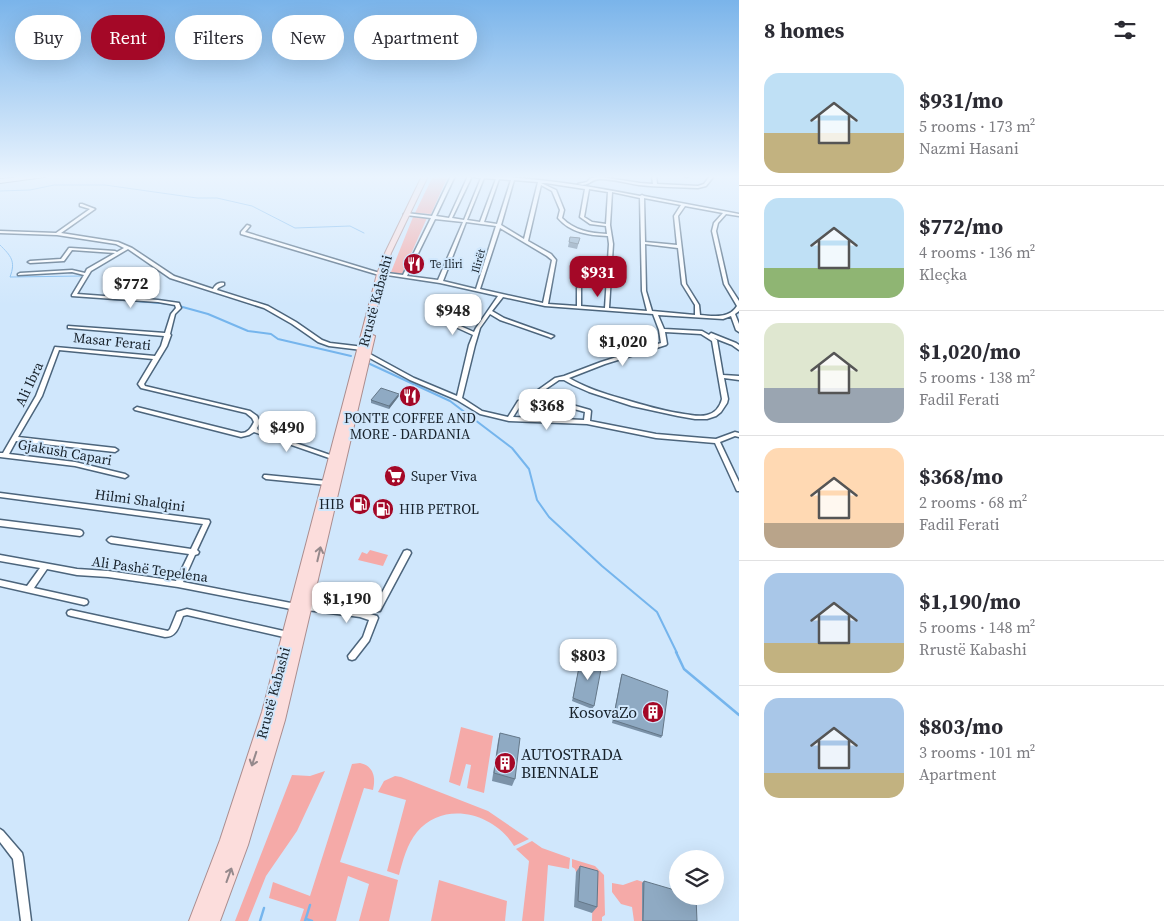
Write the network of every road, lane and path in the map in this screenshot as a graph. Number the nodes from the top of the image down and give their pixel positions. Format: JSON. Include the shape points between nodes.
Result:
{"nodes":[{"id":1,"x":78,"y":219,"type":"edge"},
{"id":2,"x":407,"y":219,"type":"edge"},
{"id":3,"x":431,"y":219,"type":"edge"},
{"id":4,"x":450,"y":219,"type":"edge"},
{"id":5,"x":483,"y":219,"type":"edge"},
{"id":6,"x":500,"y":219,"type":"edge"},
{"id":7,"x":531,"y":219,"type":"edge"},
{"id":8,"x":561,"y":219,"type":"edge"},
{"id":9,"x":585,"y":219,"type":"edge"},
{"id":10,"x":608,"y":219,"type":"edge"},
{"id":11,"x":643,"y":219,"type":"edge"},
{"id":12,"x":676,"y":219,"type":"edge"},
{"id":13,"x":720,"y":219,"type":"edge"},
{"id":14,"x":466,"y":221,"type":"junction"},
{"id":15,"x":482,"y":223,"type":"junction"},
{"id":16,"x":498,"y":225,"type":"junction"},
{"id":17,"x":608,"y":225,"type":"junction"},
{"id":18,"x":248,"y":226,"type":"dead end"},
{"id":19,"x":0,"y":232,"type":"edge"},
{"id":20,"x":57,"y":234,"type":"junction"},
{"id":21,"x":610,"y":235,"type":"junction"},
{"id":22,"x":526,"y":240,"type":"junction"},
{"id":23,"x":644,"y":243,"type":"junction"},
{"id":24,"x":680,"y":247,"type":"junction"},
{"id":25,"x":128,"y":248,"type":"junction"},
{"id":26,"x":119,"y":252,"type":"junction"},
{"id":27,"x":30,"y":262,"type":"dead end"},
{"id":28,"x":20,"y":274,"type":"dead end"},
{"id":29,"x":85,"y":274,"type":"junction"},
{"id":30,"x":384,"y":274,"type":"junction"},
{"id":31,"x":405,"y":276,"type":"junction"},
{"id":32,"x":440,"y":282,"type":"junction"},
{"id":33,"x":222,"y":284,"type":"dead end"},
{"id":34,"x":579,"y":288,"type":"dead end"},
{"id":35,"x":478,"y":290,"type":"junction"},
{"id":36,"x":214,"y":292,"type":"junction"},
{"id":37,"x":501,"y":296,"type":"junction"},
{"id":38,"x":545,"y":305,"type":"junction"},
{"id":39,"x":739,"y":306,"type":"edge"},
{"id":40,"x":579,"y":307,"type":"junction"},
{"id":41,"x":607,"y":309,"type":"junction"},
{"id":42,"x":490,"y":312,"type":"junction"},
{"id":43,"x":653,"y":313,"type":"junction"},
{"id":44,"x":732,"y":313,"type":"junction"},
{"id":45,"x":698,"y":316,"type":"junction"},
{"id":46,"x":438,"y":318,"type":"dead end"},
{"id":47,"x":70,"y":327,"type":"dead end"},
{"id":48,"x":662,"y":330,"type":"junction"},
{"id":49,"x":739,"y":330,"type":"edge"},
{"id":50,"x":702,"y":333,"type":"junction"},
{"id":51,"x":168,"y":335,"type":"junction"},
{"id":52,"x":476,"y":335,"type":"junction"},
{"id":53,"x":551,"y":336,"type":"dead end"},
{"id":54,"x":57,"y":348,"type":"joint"},
{"id":55,"x":739,"y":348,"type":"edge"},
{"id":56,"x":365,"y":352,"type":"junction"},
{"id":57,"x":156,"y":358,"type":"junction"},
{"id":58,"x":722,"y":376,"type":"junction"},
{"id":59,"x":565,"y":378,"type":"junction"},
{"id":60,"x":739,"y":378,"type":"edge"},
{"id":61,"x":532,"y":396,"type":"junction"},
{"id":62,"x":459,"y":399,"type":"junction"},
{"id":63,"x":137,"y":409,"type":"dead end"},
{"id":64,"x":509,"y":419,"type":"junction"},
{"id":65,"x":586,"y":422,"type":"junction"},
{"id":66,"x":254,"y":429,"type":"junction"},
{"id":67,"x":739,"y":435,"type":"edge"},
{"id":68,"x":14,"y":439,"type":"junction"},
{"id":69,"x":717,"y":440,"type":"junction"},
{"id":70,"x":115,"y":450,"type":"dead end"},
{"id":71,"x":2,"y":455,"type":"edge"},
{"id":72,"x":334,"y":458,"type":"junction"},
{"id":73,"x":125,"y":476,"type":"dead end"},
{"id":74,"x":266,"y":477,"type":"dead end"},
{"id":75,"x":327,"y":483,"type":"junction"},
{"id":76,"x":739,"y":489,"type":"edge"},
{"id":77,"x":0,"y":495,"type":"edge"},
{"id":78,"x":0,"y":523,"type":"edge"},
{"id":79,"x":80,"y":533,"type":"dead end"},
{"id":80,"x":111,"y":540,"type":"dead end"},
{"id":81,"x":195,"y":552,"type":"junction"},
{"id":82,"x":407,"y":553,"type":"dead end"},
{"id":83,"x":0,"y":558,"type":"edge"},
{"id":84,"x":45,"y":566,"type":"junction"},
{"id":85,"x":0,"y":583,"type":"edge"},
{"id":86,"x":178,"y":584,"type":"junction"},
{"id":87,"x":29,"y":589,"type":"junction"},
{"id":88,"x":84,"y":602,"type":"dead end"},
{"id":89,"x":304,"y":604,"type":"junction"},
{"id":90,"x":71,"y":613,"type":"dead end"},
{"id":91,"x":288,"y":635,"type":"junction"},
{"id":92,"x":352,"y":656,"type":"dead end"},
{"id":93,"x":0,"y":834,"type":"edge"},
{"id":94,"x":26,"y":921,"type":"edge"},
{"id":95,"x":197,"y":921,"type":"edge"},
{"id":96,"x":212,"y":921,"type":"edge"}],
"edges":[{"from":1,"to":20,"type":"street"},
{"from":2,"to":30,"type":"main road","name":"Rrustë Kabashi"},
{"from":3,"to":31,"type":"street"},
{"from":4,"to":14,"type":"street"},
{"from":5,"to":15,"type":"street"},
{"from":6,"to":16,"type":"street","name":"Ilirët"},
{"from":7,"to":22,"type":"street"},
{"from":8,"to":21,"type":"street","via":[[580,233]]},
{"from":9,"to":17,"type":"street"},
{"from":10,"to":17,"type":"street"},
{"from":11,"to":23,"type":"street"},
{"from":12,"to":24,"type":"street"},
{"from":13,"to":39,"type":"street","via":[[714,230],[726,284]]},
{"from":14,"to":15,"type":"street"},
{"from":14,"to":32,"type":"street"},
{"from":15,"to":16,"type":"street"},
{"from":16,"to":22,"type":"street"},
{"from":16,"to":35,"type":"street","name":"Ilirët"},
{"from":17,"to":21,"type":"street"},
{"from":18,"to":30,"type":"street","via":[[242,233]]},
{"from":19,"to":20,"type":"street"},
{"from":20,"to":25,"type":"street","via":[[113,242]]},
{"from":21,"to":41,"type":"street"},
{"from":22,"to":38,"type":"street","via":[[554,260]]},
{"from":23,"to":24,"type":"street"},
{"from":23,"to":43,"type":"street","via":[[644,291]]},
{"from":24,"to":45,"type":"street","via":[[684,284],[697,305]]},
{"from":25,"to":26,"type":"street"},
{"from":25,"to":36,"type":"street","via":[[172,277]]},
{"from":26,"to":27,"type":"street","via":[[71,249],[62,260]]},
{"from":26,"to":29,"type":"street"},
{"from":28,"to":29,"type":"street"},
{"from":29,"to":51,"type":"street","via":[[74,295],[174,303],[179,308],[172,314]]},
{"from":30,"to":31,"type":"street"},
{"from":30,"to":56,"type":"main road","name":"Rrustë Kabashi"},
{"from":31,"to":32,"type":"street"},
{"from":32,"to":35,"type":"street"},
{"from":33,"to":36,"type":"street"},
{"from":34,"to":40,"type":"street"},
{"from":35,"to":37,"type":"street"},
{"from":36,"to":56,"type":"street","via":[[266,307],[320,341]]},
{"from":37,"to":38,"type":"street"},
{"from":37,"to":42,"type":"street"},
{"from":38,"to":40,"type":"street"},
{"from":39,"to":44,"type":"street"},
{"from":40,"to":41,"type":"street"},
{"from":41,"to":43,"type":"street"},
{"from":42,"to":52,"type":"street"},
{"from":42,"to":53,"type":"street"},
{"from":43,"to":45,"type":"street"},
{"from":43,"to":48,"type":"street"},
{"from":44,"to":45,"type":"street","via":[[722,318]]},
{"from":44,"to":49,"type":"street"},
{"from":46,"to":52,"type":"street"},
{"from":47,"to":51,"type":"street"},
{"from":48,"to":50,"type":"street"},
{"from":48,"to":59,"type":"street","via":[[664,344]]},
{"from":50,"to":55,"type":"street"},
{"from":50,"to":58,"type":"street","via":[[714,340]]},
{"from":51,"to":57,"type":"street"},
{"from":52,"to":62,"type":"street"},
{"from":54,"to":57,"type":"street","name":"Masar Ferati"},
{"from":54,"to":68,"type":"street","name":"Ali Ibra","via":[[39,396]]},
{"from":56,"to":62,"type":"street","via":[[412,379]]},
{"from":56,"to":72,"type":"main road","name":"Rrustë Kabashi"},
{"from":89,"to":56,"type":"main road","name":"Rrustë Kabashi","one_way":true},
{"from":57,"to":66,"type":"street","name":"Masar Ferati","via":[[141,386],[248,412],[257,422]]},
{"from":58,"to":59,"type":"street","via":[[723,408],[706,417],[656,410],[585,388]]},
{"from":58,"to":60,"type":"street"},
{"from":59,"to":61,"type":"street","via":[[557,378]]},
{"from":61,"to":64,"type":"street","via":[[520,402]]},
{"from":61,"to":65,"type":"street","via":[[588,411]]},
{"from":62,"to":64,"type":"street","via":[[480,412]]},
{"from":63,"to":66,"type":"street","via":[[241,435]]},
{"from":64,"to":65,"type":"street"},
{"from":65,"to":69,"type":"street","via":[[656,436]]},
{"from":66,"to":72,"type":"street"},
{"from":67,"to":69,"type":"street"},
{"from":68,"to":70,"type":"street"},
{"from":68,"to":71,"type":"street","name":"Ali Ibra"},
{"from":69,"to":76,"type":"street"},
{"from":71,"to":73,"type":"street","name":"Gjakush Capari","via":[[75,464]]},
{"from":72,"to":75,"type":"main road","name":"Rrustë Kabashi"},
{"from":74,"to":75,"type":"street"},
{"from":75,"to":89,"type":"main road","name":"Rrustë Kabashi"},
{"from":77,"to":81,"type":"street","name":"Hilmi Shalqini","via":[[207,522]]},
{"from":78,"to":79,"type":"street"},
{"from":80,"to":81,"type":"street"},
{"from":81,"to":86,"type":"street","name":"Hilmi Shalqini"},
{"from":82,"to":89,"type":"street","via":[[377,608]]},
{"from":83,"to":84,"type":"street","name":"Ali Pashë Tepelena"},
{"from":84,"to":86,"type":"street","name":"Ali Pashë Tepelena"},
{"from":84,"to":87,"type":"street"},
{"from":85,"to":87,"type":"street"},
{"from":86,"to":89,"type":"street","name":"Ali Pashë Tepelena"},
{"from":87,"to":88,"type":"street"},
{"from":89,"to":91,"type":"main road","name":"Rrustë Kabashi"},
{"from":89,"to":92,"type":"street","via":[[374,618],[366,639]]},
{"from":96,"to":89,"type":"main road","name":"Rrustë Kabashi","one_way":true,"via":[[240,845],[278,720]]},
{"from":90,"to":91,"type":"street","via":[[169,634],[180,614],[187,612]]},
{"from":91,"to":95,"type":"main road","name":"Rrustë Kabashi","one_way":true,"via":[[228,840]]},
{"from":93,"to":94,"type":"street","via":[[18,857]]}]}
